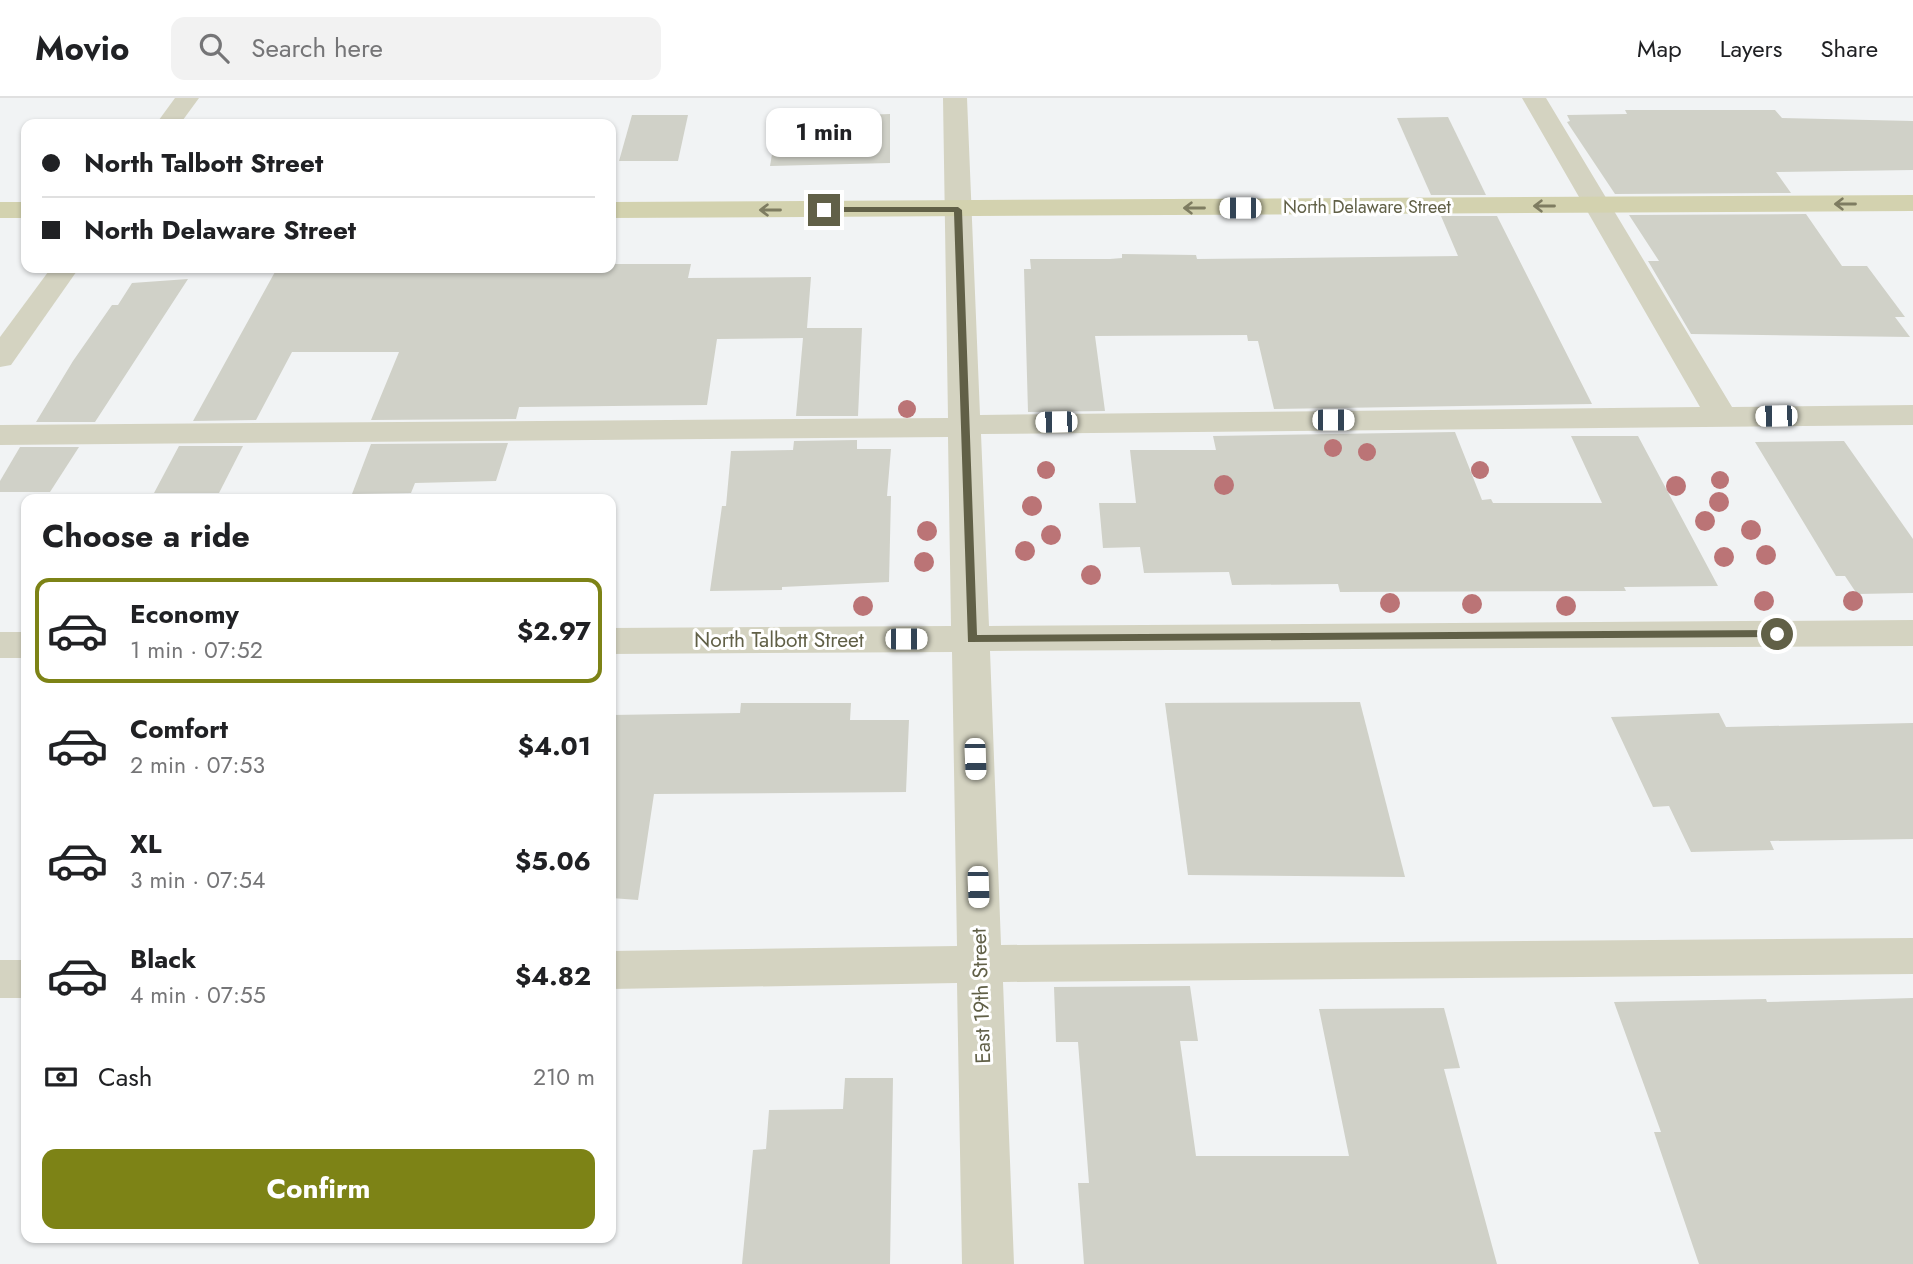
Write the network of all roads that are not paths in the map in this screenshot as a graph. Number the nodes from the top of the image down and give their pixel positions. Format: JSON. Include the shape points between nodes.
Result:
{"nodes":[{"id":1,"x":187,"y":98,"type":"edge"},
{"id":2,"x":955,"y":98,"type":"edge"},
{"id":3,"x":1534,"y":98,"type":"edge"},
{"id":4,"x":172,"y":119,"type":"edge"},
{"id":5,"x":1913,"y":203,"type":"edge"},
{"id":6,"x":1597,"y":205,"type":"junction"},
{"id":7,"x":0,"y":210,"type":"edge"},
{"id":8,"x":21,"y":210,"type":"edge"},
{"id":9,"x":616,"y":210,"type":"edge"},
{"id":10,"x":958,"y":210,"type":"junction"},
{"id":11,"x":61,"y":273,"type":"edge"},
{"id":12,"x":0,"y":358,"type":"edge"},
{"id":13,"x":1913,"y":415,"type":"edge"},
{"id":14,"x":1721,"y":416,"type":"junction"},
{"id":15,"x":966,"y":426,"type":"junction"},
{"id":16,"x":0,"y":435,"type":"edge"},
{"id":17,"x":1913,"y":633,"type":"edge"},
{"id":18,"x":972,"y":639,"type":"junction"},
{"id":19,"x":616,"y":641,"type":"edge"},
{"id":20,"x":0,"y":645,"type":"edge"},
{"id":21,"x":21,"y":645,"type":"edge"},
{"id":22,"x":1913,"y":956,"type":"edge"},
{"id":23,"x":981,"y":965,"type":"junction"},
{"id":24,"x":616,"y":970,"type":"edge"},
{"id":25,"x":0,"y":979,"type":"edge"},
{"id":26,"x":21,"y":979,"type":"edge"},
{"id":27,"x":988,"y":1264,"type":"edge"}],
"edges":[{"from":1,"to":4,"type":"street"},
{"from":2,"to":10,"type":"street","name":"East 19th Street"},
{"from":3,"to":6,"type":"street"},
{"from":5,"to":6,"type":"main road","name":"North Delaware Street","one_way":true},
{"from":6,"to":10,"type":"main road","name":"North Delaware Street","one_way":true},
{"from":6,"to":14,"type":"street"},
{"from":7,"to":8,"type":"main road"},
{"from":10,"to":9,"type":"main road","name":"North Delaware Street","one_way":true},
{"from":10,"to":15,"type":"street","name":"East 19th Street"},
{"from":11,"to":12,"type":"street"},
{"from":13,"to":14,"type":"street"},
{"from":14,"to":15,"type":"street"},
{"from":15,"to":16,"type":"street"},
{"from":15,"to":18,"type":"street","name":"East 19th Street"},
{"from":17,"to":18,"type":"street","name":"North Talbott Street"},
{"from":18,"to":19,"type":"street","name":"North Talbott Street"},
{"from":18,"to":23,"type":"street","name":"East 19th Street"},
{"from":20,"to":21,"type":"street"},
{"from":22,"to":23,"type":"street"},
{"from":23,"to":24,"type":"street"},
{"from":23,"to":27,"type":"street","name":"East 19th Street"},
{"from":25,"to":26,"type":"street"}]}
